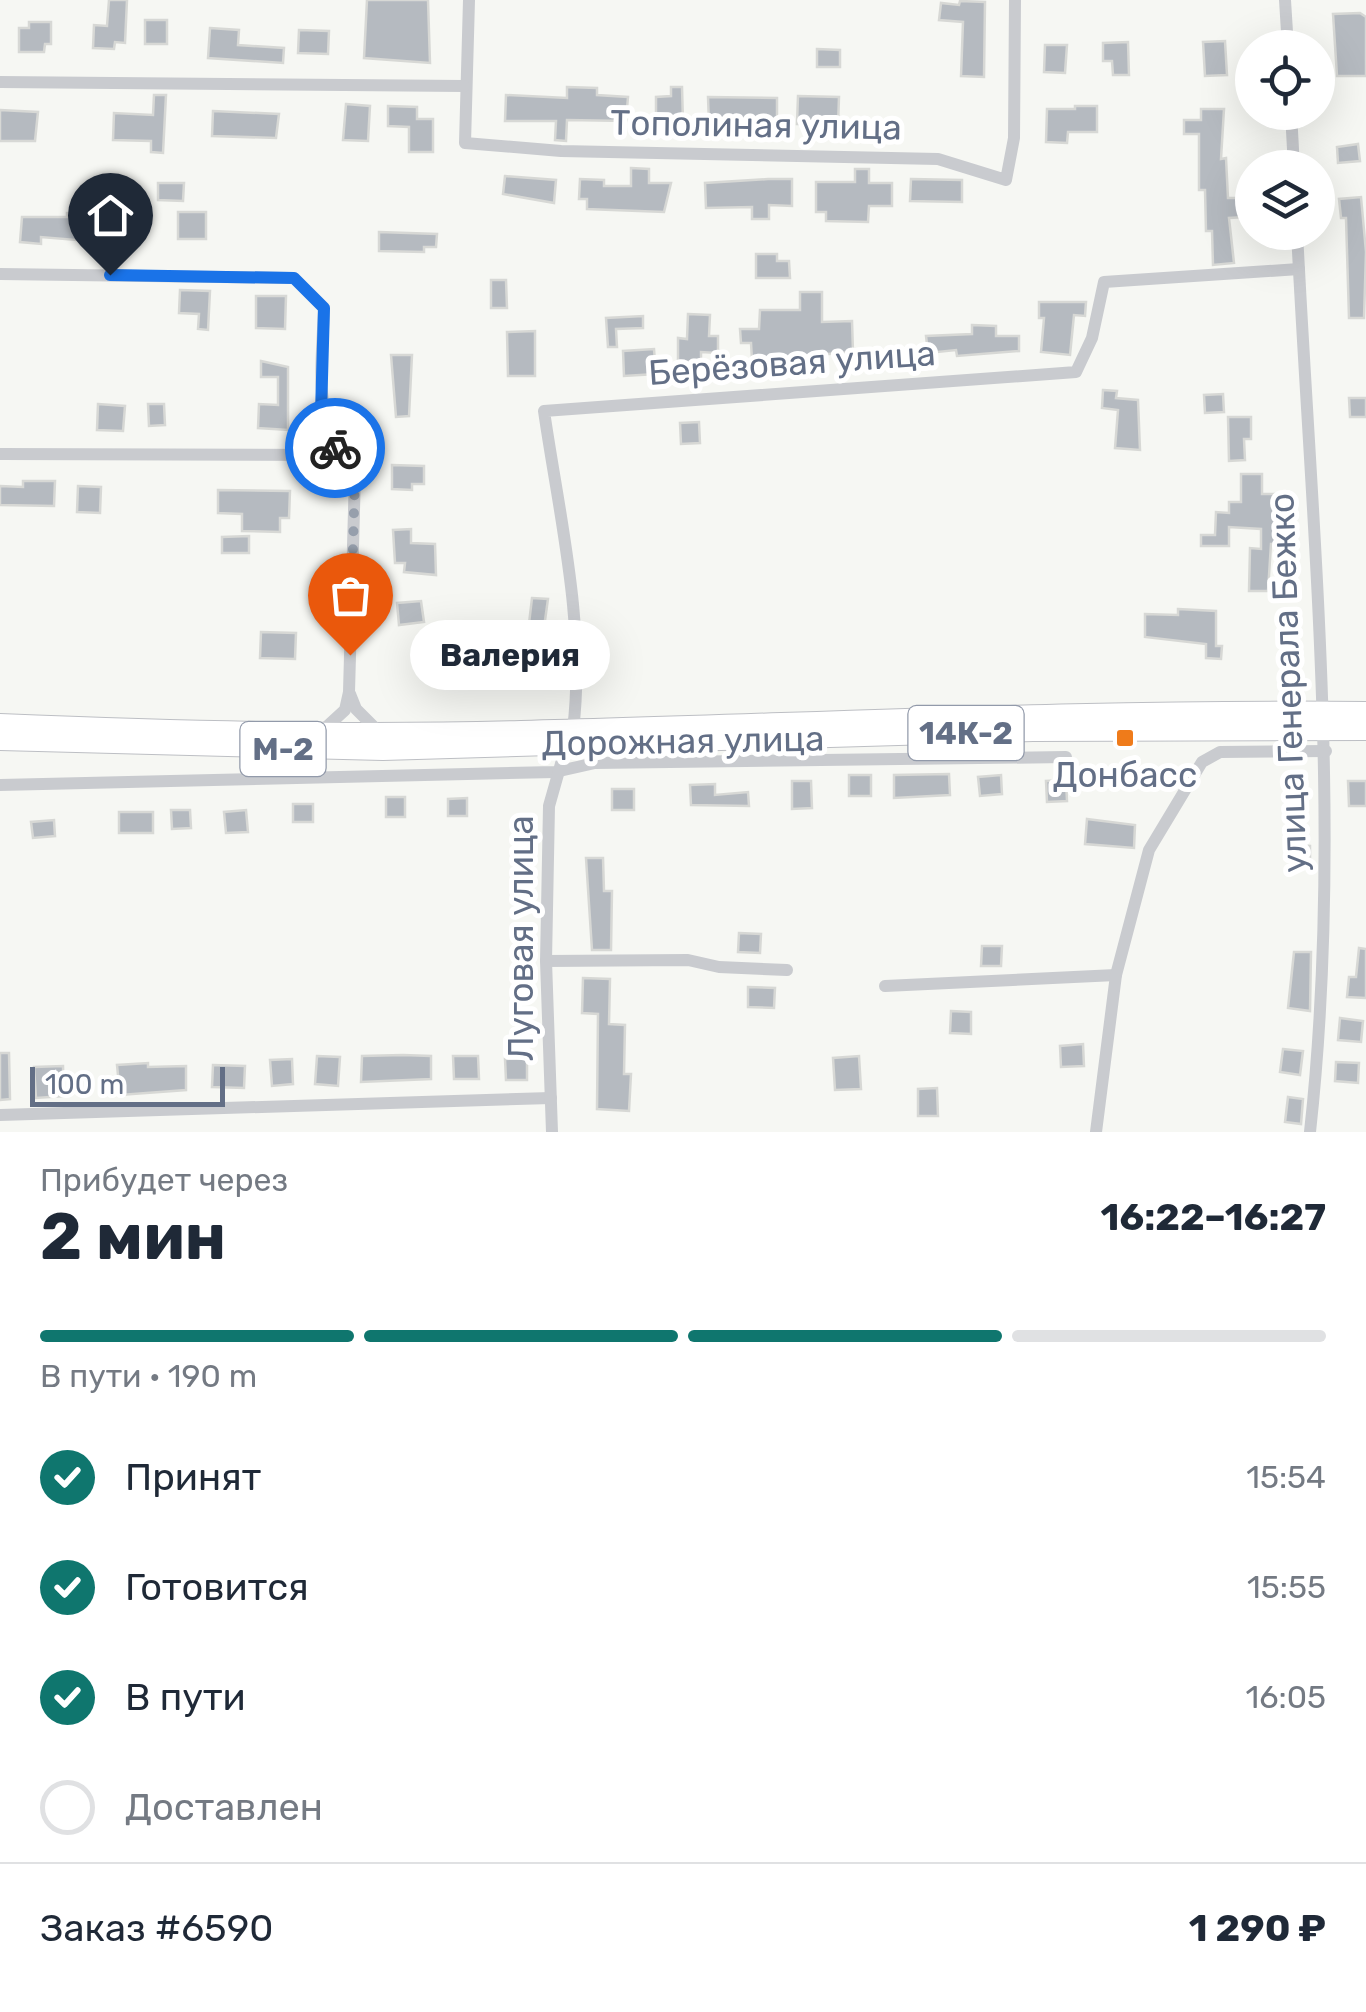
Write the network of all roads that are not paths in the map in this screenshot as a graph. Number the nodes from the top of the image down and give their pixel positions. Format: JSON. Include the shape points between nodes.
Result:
{"nodes":[{"id":1,"x":469,"y":0,"type":"edge"},
{"id":2,"x":1015,"y":0,"type":"edge"},
{"id":3,"x":1286,"y":0,"type":"edge"},
{"id":4,"x":1287,"y":30,"type":"edge"},
{"id":5,"x":0,"y":82,"type":"edge"},
{"id":6,"x":464,"y":86,"type":"junction"},
{"id":7,"x":1298,"y":250,"type":"edge"},
{"id":8,"x":1299,"y":269,"type":"junction"},
{"id":9,"x":0,"y":274,"type":"edge"},
{"id":10,"x":0,"y":454,"type":"edge"},
{"id":11,"x":338,"y":455,"type":"junction"},
{"id":12,"x":349,"y":692,"type":"junction"},
{"id":13,"x":1366,"y":712,"type":"edge"},
{"id":14,"x":1326,"y":720,"type":"junction"},
{"id":15,"x":0,"y":724,"type":"edge"},
{"id":16,"x":1366,"y":730,"type":"edge"},
{"id":17,"x":321,"y":732,"type":"junction"},
{"id":18,"x":380,"y":732,"type":"junction"},
{"id":19,"x":569,"y":738,"type":"junction"},
{"id":20,"x":0,"y":740,"type":"edge"},
{"id":21,"x":1326,"y":751,"type":"junction"},
{"id":22,"x":1066,"y":757,"type":"dead end"},
{"id":23,"x":556,"y":772,"type":"junction"},
{"id":24,"x":0,"y":784,"type":"edge"},
{"id":25,"x":546,"y":961,"type":"junction"},
{"id":26,"x":787,"y":970,"type":"dead end"},
{"id":27,"x":1116,"y":975,"type":"junction"},
{"id":28,"x":886,"y":986,"type":"dead end"},
{"id":29,"x":551,"y":1098,"type":"junction"},
{"id":30,"x":0,"y":1115,"type":"edge"},
{"id":31,"x":552,"y":1132,"type":"edge"},
{"id":32,"x":1096,"y":1132,"type":"edge"},
{"id":33,"x":1310,"y":1132,"type":"edge"}],
"edges":[{"from":1,"to":6,"type":"street","name":"Тополиная улица"},
{"from":2,"to":6,"type":"street","name":"Тополиная улица","via":[[1014,138],[1006,180],[938,159],[464,143]]},
{"from":3,"to":4,"type":"street"},
{"from":5,"to":6,"type":"street"},
{"from":7,"to":8,"type":"street","name":"улица Генерала Бежко"},
{"from":8,"to":14,"type":"street","name":"улица Генерала Бежко"},
{"from":8,"to":19,"type":"street","name":"Берёзовая улица","via":[[1104,282],[1092,338],[1076,372],[544,410],[574,615],[578,686]]},
{"from":9,"to":11,"type":"street","via":[[294,278],[324,308],[321,413]]},
{"from":10,"to":11,"type":"street"},
{"from":11,"to":12,"type":"street","via":[[355,474]]},
{"from":12,"to":17,"type":"street","via":[[345,710]]},
{"from":12,"to":18,"type":"street"},
{"from":13,"to":14,"type":"main road","name":"Дорожная улица","number":"14К-2"},
{"from":14,"to":16,"type":"main road","name":"Дорожная улица","number":"14К-2"},
{"from":14,"to":19,"type":"main road","name":"Дорожная улица","number":"14К-2"},
{"from":14,"to":21,"type":"street","name":"улица Генерала Бежко"},
{"from":15,"to":17,"type":"main road","name":"Дорожная улица","number":"М-2"},
{"from":17,"to":18,"type":"main road","name":"Дорожная улица","number":"М-2"},
{"from":18,"to":19,"type":"main road","name":"Дорожная улица","number":"М-2"},
{"from":19,"to":20,"type":"main road","name":"Дорожная улица","number":"М-2","via":[[214,748]]},
{"from":19,"to":23,"type":"street","name":"Луговая улица"},
{"from":21,"to":27,"type":"street","via":[[1220,752],[1202,762],[1149,850]]},
{"from":21,"to":33,"type":"street","name":"улица Генерала Бежко","via":[[1322,1025]]},
{"from":22,"to":23,"type":"street","name":"Дорожная улица","via":[[595,763]]},
{"from":23,"to":24,"type":"street","name":"Дорожная улица"},
{"from":23,"to":25,"type":"street","name":"Луговая улица","via":[[549,806]]},
{"from":25,"to":26,"type":"street","via":[[688,960]]},
{"from":25,"to":29,"type":"street","name":"Луговая улица"},
{"from":27,"to":28,"type":"street"},
{"from":27,"to":32,"type":"street"},
{"from":29,"to":30,"type":"street"},
{"from":29,"to":31,"type":"street","name":"Луговая улица"}]}
